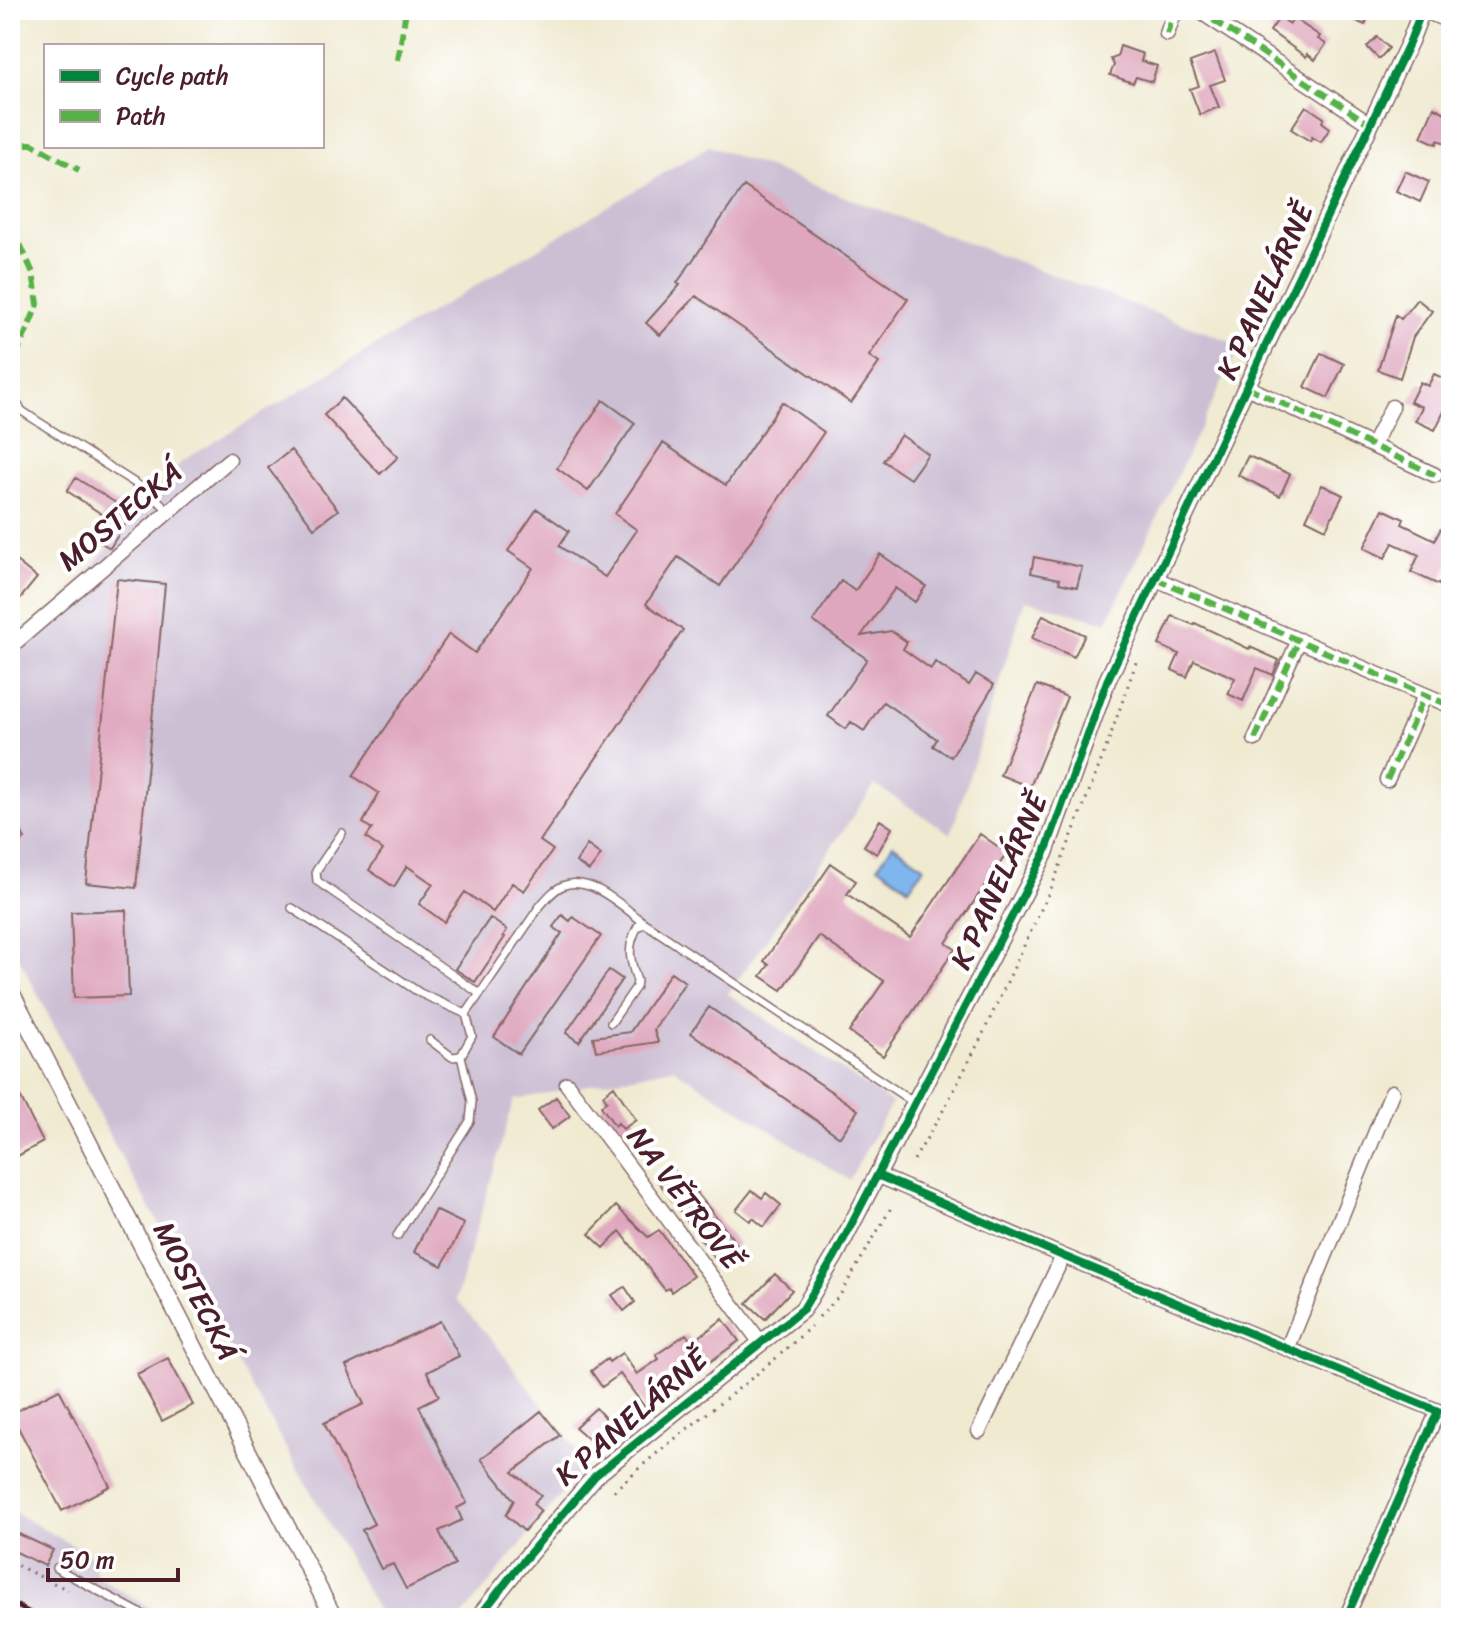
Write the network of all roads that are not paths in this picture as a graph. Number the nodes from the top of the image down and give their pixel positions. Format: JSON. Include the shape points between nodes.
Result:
{"nodes":[{"id":1,"x":1175,"y":10,"type":"edge"},
{"id":2,"x":1198,"y":10,"type":"edge"},
{"id":3,"x":1423,"y":10,"type":"edge"},
{"id":4,"x":1451,"y":22,"type":"edge"},
{"id":5,"x":1167,"y":34,"type":"dead end"},
{"id":6,"x":1371,"y":125,"type":"junction"},
{"id":7,"x":1247,"y":387,"type":"junction"},
{"id":8,"x":10,"y":394,"type":"edge"},
{"id":9,"x":1392,"y":407,"type":"dead end"},
{"id":10,"x":1373,"y":445,"type":"junction"},
{"id":11,"x":229,"y":460,"type":"dead end"},
{"id":12,"x":1435,"y":475,"type":"dead end"},
{"id":13,"x":169,"y":511,"type":"junction"},
{"id":14,"x":1156,"y":579,"type":"junction"},
{"id":15,"x":1299,"y":640,"type":"junction"},
{"id":16,"x":10,"y":647,"type":"edge"},
{"id":17,"x":1425,"y":695,"type":"junction"},
{"id":18,"x":1451,"y":706,"type":"edge"},
{"id":19,"x":1255,"y":739,"type":"dead end"},
{"id":20,"x":1387,"y":780,"type":"dead end"},
{"id":21,"x":342,"y":833,"type":"dead end"},
{"id":22,"x":292,"y":908,"type":"dead end"},
{"id":23,"x":646,"y":924,"type":"junction"},
{"id":24,"x":10,"y":990,"type":"edge"},
{"id":25,"x":480,"y":994,"type":"junction"},
{"id":26,"x":466,"y":1014,"type":"junction"},
{"id":27,"x":611,"y":1023,"type":"dead end"},
{"id":28,"x":430,"y":1040,"type":"dead end"},
{"id":29,"x":461,"y":1056,"type":"junction"},
{"id":30,"x":567,"y":1084,"type":"dead end"},
{"id":31,"x":1392,"y":1092,"type":"dead end"},
{"id":32,"x":915,"y":1103,"type":"junction"},
{"id":33,"x":877,"y":1175,"type":"junction"},
{"id":34,"x":397,"y":1236,"type":"dead end"},
{"id":35,"x":1063,"y":1256,"type":"junction"},
{"id":36,"x":761,"y":1343,"type":"junction"},
{"id":37,"x":1288,"y":1347,"type":"junction"},
{"id":38,"x":979,"y":1431,"type":"dead end"},
{"id":39,"x":56,"y":1568,"type":"dead end"},
{"id":40,"x":149,"y":1618,"type":"edge"},
{"id":41,"x":334,"y":1618,"type":"edge"},
{"id":42,"x":478,"y":1618,"type":"edge"},
{"id":43,"x":1346,"y":1618,"type":"edge"}],
"edges":[{"from":1,"to":5,"type":"street"},
{"from":2,"to":6,"type":"street"},
{"from":3,"to":4,"type":"street"},
{"from":3,"to":6,"type":"street","name":"K PANELÁRNĚ"},
{"from":6,"to":7,"type":"street","name":"K PANELÁRNĚ"},
{"from":7,"to":10,"type":"street"},
{"from":7,"to":14,"type":"street","name":"K PANELÁRNĚ"},
{"from":8,"to":13,"type":"lane","via":[[22,411],[149,492]]},
{"from":9,"to":10,"type":"street"},
{"from":10,"to":12,"type":"street"},
{"from":11,"to":13,"type":"street","name":"MOSTECKÁ"},
{"from":13,"to":16,"type":"street","name":"MOSTECKÁ"},
{"from":14,"to":15,"type":"street"},
{"from":14,"to":32,"type":"street","name":"K PANELÁRNĚ","via":[[1107,681],[1045,853]]},
{"from":15,"to":17,"type":"street"},
{"from":15,"to":19,"type":"street"},
{"from":17,"to":18,"type":"street"},
{"from":17,"to":20,"type":"street"},
{"from":21,"to":25,"type":"lane","via":[[316,871],[317,881]]},
{"from":22,"to":26,"type":"lane","via":[[420,993]]},
{"from":23,"to":25,"type":"lane","via":[[590,886],[565,885],[540,906]]},
{"from":23,"to":27,"type":"lane","via":[[638,926],[631,946],[636,987]]},
{"from":23,"to":32,"type":"lane"},
{"from":24,"to":41,"type":"street","name":"MOSTECKÁ"},
{"from":25,"to":26,"type":"lane"},
{"from":26,"to":29,"type":"lane","via":[[472,1036]]},
{"from":28,"to":29,"type":"lane","via":[[452,1057]]},
{"from":29,"to":34,"type":"lane","via":[[472,1102],[470,1121]]},
{"from":30,"to":36,"type":"street","name":"NA VĚTROVĚ"},
{"from":31,"to":37,"type":"street"},
{"from":32,"to":33,"type":"street","name":"K PANELÁRNĚ"},
{"from":33,"to":35,"type":"street"},
{"from":33,"to":36,"type":"street","name":"K PANELÁRNĚ","via":[[803,1309]]},
{"from":35,"to":37,"type":"street"},
{"from":35,"to":38,"type":"street"},
{"from":36,"to":42,"type":"street","name":"K PANELÁRNĚ","via":[[595,1476]]},
{"from":37,"to":43,"type":"street","via":[[1438,1411]]},
{"from":39,"to":40,"type":"lane"}]}
